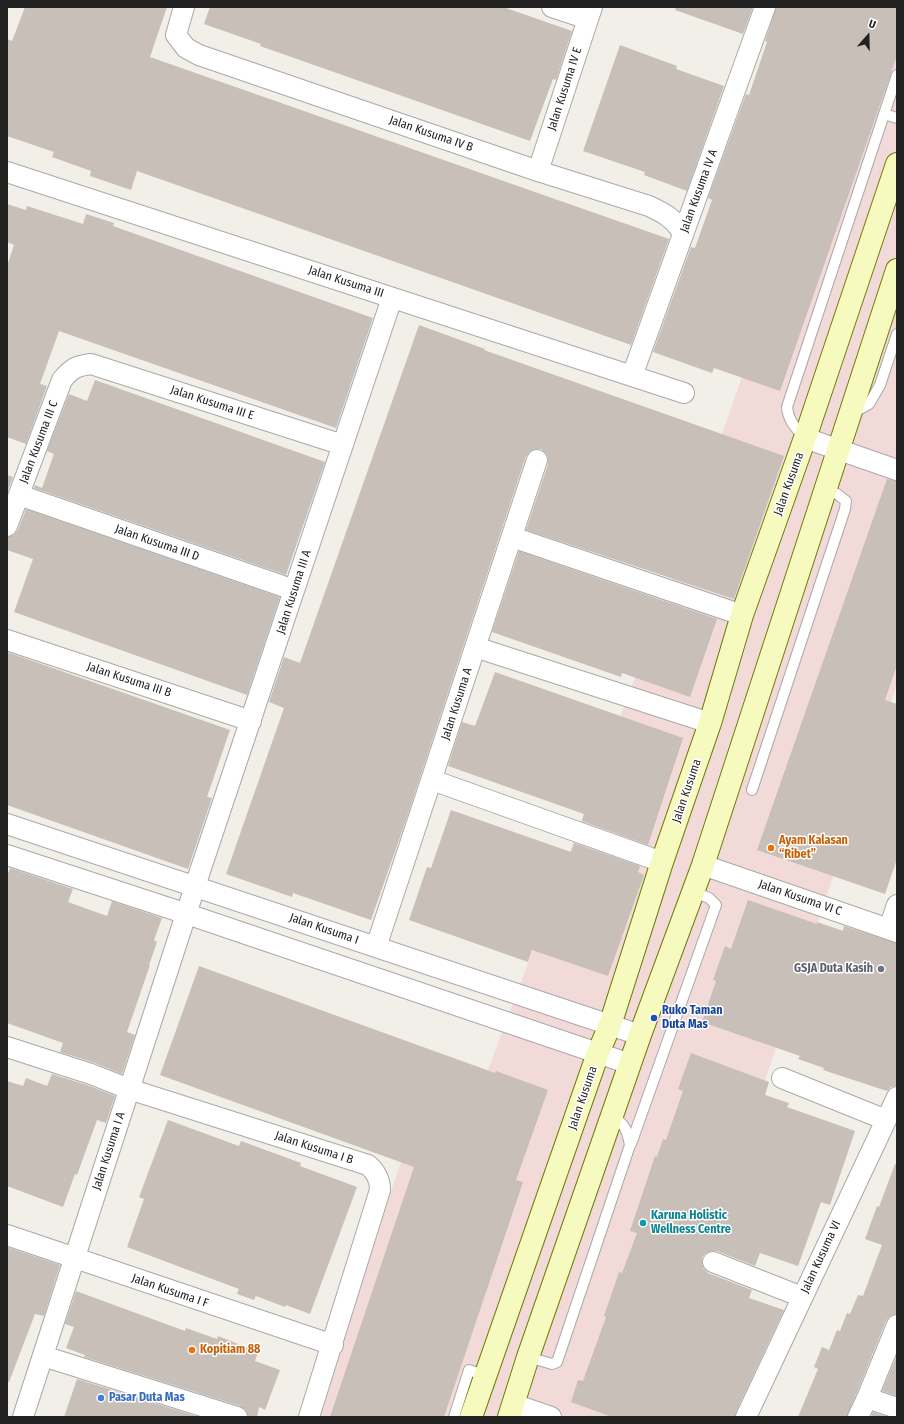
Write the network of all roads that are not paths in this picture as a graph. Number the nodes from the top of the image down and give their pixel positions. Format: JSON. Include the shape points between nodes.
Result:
{"nodes":[{"id":1,"x":184,"y":7,"type":"edge"},
{"id":2,"x":552,"y":7,"type":"edge"},
{"id":3,"x":765,"y":7,"type":"edge"},
{"id":4,"x":590,"y":13,"type":"edge"},
{"id":5,"x":897,"y":75,"type":"edge"},
{"id":6,"x":884,"y":114,"type":"junction"},
{"id":7,"x":897,"y":118,"type":"edge"},
{"id":8,"x":897,"y":164,"type":"edge"},
{"id":9,"x":538,"y":171,"type":"junction"},
{"id":10,"x":7,"y":172,"type":"edge"},
{"id":11,"x":683,"y":235,"type":"junction"},
{"id":12,"x":897,"y":270,"type":"edge"},
{"id":13,"x":392,"y":298,"type":"junction"},
{"id":14,"x":897,"y":334,"type":"edge"},
{"id":15,"x":80,"y":366,"type":"joint"},
{"id":16,"x":632,"y":376,"type":"junction"},
{"id":17,"x":684,"y":393,"type":"dead end"},
{"id":18,"x":850,"y":415,"type":"junction"},
{"id":19,"x":805,"y":438,"type":"junction"},
{"id":20,"x":343,"y":445,"type":"junction"},
{"id":21,"x":840,"y":449,"type":"junction"},
{"id":22,"x":537,"y":460,"type":"dead end"},
{"id":23,"x":897,"y":470,"type":"edge"},
{"id":24,"x":826,"y":490,"type":"junction"},
{"id":25,"x":19,"y":495,"type":"junction"},
{"id":26,"x":7,"y":526,"type":"edge"},
{"id":27,"x":512,"y":537,"type":"junction"},
{"id":28,"x":294,"y":590,"type":"junction"},
{"id":29,"x":742,"y":615,"type":"junction"},
{"id":30,"x":7,"y":640,"type":"edge"},
{"id":31,"x":475,"y":647,"type":"junction"},
{"id":32,"x":251,"y":720,"type":"junction"},
{"id":33,"x":710,"y":723,"type":"junction"},
{"id":34,"x":432,"y":780,"type":"junction"},
{"id":35,"x":752,"y":790,"type":"dead end"},
{"id":36,"x":7,"y":824,"type":"edge"},
{"id":37,"x":7,"y":855,"type":"edge"},
{"id":38,"x":662,"y":862,"type":"junction"},
{"id":39,"x":703,"y":865,"type":"junction"},
{"id":40,"x":196,"y":886,"type":"junction"},
{"id":41,"x":694,"y":892,"type":"junction"},
{"id":42,"x":897,"y":905,"type":"edge"},
{"id":43,"x":187,"y":914,"type":"junction"},
{"id":44,"x":893,"y":930,"type":"edge"},
{"id":45,"x":376,"y":947,"type":"junction"},
{"id":46,"x":610,"y":1025,"type":"junction"},
{"id":47,"x":640,"y":1035,"type":"junction"},
{"id":48,"x":7,"y":1047,"type":"edge"},
{"id":49,"x":598,"y":1053,"type":"junction"},
{"id":50,"x":630,"y":1064,"type":"junction"},
{"id":51,"x":782,"y":1078,"type":"dead end"},
{"id":52,"x":129,"y":1089,"type":"junction"},
{"id":53,"x":897,"y":1097,"type":"edge"},
{"id":54,"x":612,"y":1115,"type":"junction"},
{"id":55,"x":886,"y":1120,"type":"junction"},
{"id":56,"x":630,"y":1145,"type":"junction"},
{"id":57,"x":7,"y":1235,"type":"edge"},
{"id":58,"x":74,"y":1258,"type":"junction"},
{"id":59,"x":714,"y":1262,"type":"dead end"},
{"id":60,"x":802,"y":1297,"type":"junction"},
{"id":61,"x":897,"y":1325,"type":"edge"},
{"id":62,"x":332,"y":1345,"type":"junction"},
{"id":63,"x":43,"y":1356,"type":"junction"},
{"id":64,"x":528,"y":1357,"type":"junction"},
{"id":65,"x":486,"y":1376,"type":"junction"},
{"id":66,"x":867,"y":1398,"type":"junction"},
{"id":67,"x":897,"y":1408,"type":"edge"},
{"id":68,"x":511,"y":1411,"type":"edge"},
{"id":69,"x":23,"y":1417,"type":"edge"},
{"id":70,"x":237,"y":1417,"type":"edge"},
{"id":71,"x":309,"y":1417,"type":"edge"},
{"id":72,"x":454,"y":1417,"type":"edge"},
{"id":73,"x":471,"y":1417,"type":"edge"},
{"id":74,"x":550,"y":1417,"type":"edge"},
{"id":75,"x":746,"y":1417,"type":"edge"},
{"id":76,"x":858,"y":1417,"type":"edge"}],
"edges":[{"from":1,"to":9,"type":"street","name":"Jalan Kusuma IV B","via":[[176,35],[186,48],[199,55]]},
{"from":2,"to":4,"type":"street"},
{"from":3,"to":11,"type":"street","name":"Jalan Kusuma IV A"},
{"from":4,"to":9,"type":"street","name":"Jalan Kusuma IV E"},
{"from":5,"to":6,"type":"lane"},
{"from":6,"to":7,"type":"lane"},
{"from":6,"to":19,"type":"lane","via":[[787,407],[788,416],[794,427]]},
{"from":8,"to":19,"type":"street","name":"Jalan Kusuma"},
{"from":9,"to":11,"type":"street","name":"Jalan Kusuma IV B","via":[[650,206],[673,220]]},
{"from":10,"to":13,"type":"street","name":"Jalan Kusuma III"},
{"from":11,"to":16,"type":"street","name":"Jalan Kusuma IV A"},
{"from":12,"to":18,"type":"street"},
{"from":13,"to":16,"type":"street","name":"Jalan Kusuma III"},
{"from":13,"to":20,"type":"street","name":"Jalan Kusuma III A"},
{"from":14,"to":18,"type":"lane","via":[[880,385],[869,404]]},
{"from":15,"to":20,"type":"street","name":"Jalan Kusuma III E","via":[[91,364]]},
{"from":15,"to":25,"type":"street","name":"Jalan Kusuma III C","via":[[71,370],[62,380]]},
{"from":16,"to":17,"type":"street","name":"Jalan Kusuma III"},
{"from":18,"to":21,"type":"street"},
{"from":19,"to":21,"type":"street"},
{"from":19,"to":29,"type":"street","name":"Jalan Kusuma"},
{"from":20,"to":28,"type":"street","name":"Jalan Kusuma III A"},
{"from":21,"to":23,"type":"street"},
{"from":21,"to":24,"type":"street"},
{"from":22,"to":27,"type":"street","name":"Jalan Kusuma A"},
{"from":24,"to":35,"type":"lane","via":[[846,501],[845,509]]},
{"from":24,"to":39,"type":"street"},
{"from":25,"to":26,"type":"street","name":"Jalan Kusuma III C"},
{"from":25,"to":28,"type":"street","name":"Jalan Kusuma III D"},
{"from":27,"to":29,"type":"street"},
{"from":27,"to":31,"type":"street","name":"Jalan Kusuma A"},
{"from":28,"to":32,"type":"street","name":"Jalan Kusuma III A"},
{"from":29,"to":33,"type":"street","name":"Jalan Kusuma"},
{"from":30,"to":32,"type":"street","name":"Jalan Kusuma III B"},
{"from":31,"to":33,"type":"street"},
{"from":31,"to":34,"type":"street","name":"Jalan Kusuma A"},
{"from":32,"to":40,"type":"street","name":"Jalan Kusuma III A"},
{"from":33,"to":38,"type":"street","name":"Jalan Kusuma"},
{"from":34,"to":38,"type":"street"},
{"from":34,"to":45,"type":"street","name":"Jalan Kusuma A"},
{"from":36,"to":40,"type":"street","name":"Jalan Kusuma I"},
{"from":37,"to":43,"type":"street"},
{"from":38,"to":46,"type":"street","name":"Jalan Kusuma"},
{"from":39,"to":41,"type":"street"},
{"from":39,"to":44,"type":"street","name":"Jalan Kusuma VI C"},
{"from":40,"to":43,"type":"street","name":"Jalan Kusuma I A"},
{"from":40,"to":45,"type":"street","name":"Jalan Kusuma I"},
{"from":41,"to":47,"type":"street"},
{"from":41,"to":56,"type":"lane","via":[[709,898],[716,905]]},
{"from":42,"to":44,"type":"street"},
{"from":43,"to":49,"type":"street"},
{"from":43,"to":52,"type":"street","name":"Jalan Kusuma I A"},
{"from":45,"to":46,"type":"street","name":"Jalan Kusuma I"},
{"from":46,"to":47,"type":"street","name":"Jalan Kusuma I"},
{"from":46,"to":49,"type":"street","name":"Jalan Kusuma"},
{"from":47,"to":50,"type":"street"},
{"from":48,"to":52,"type":"street","name":"Jalan Kusuma I B"},
{"from":49,"to":50,"type":"street"},
{"from":49,"to":65,"type":"street","name":"Jalan Kusuma"},
{"from":50,"to":54,"type":"street"},
{"from":51,"to":55,"type":"street"},
{"from":52,"to":58,"type":"street","name":"Jalan Kusuma I A"},
{"from":52,"to":62,"type":"street","name":"Jalan Kusuma I B","via":[[368,1165],[373,1170],[380,1182],[380,1190]]},
{"from":53,"to":55,"type":"street","name":"Jalan Kusuma VI"},
{"from":54,"to":56,"type":"lane","via":[[624,1124]]},
{"from":54,"to":64,"type":"street"},
{"from":55,"to":60,"type":"street","name":"Jalan Kusuma VI"},
{"from":56,"to":64,"type":"lane","via":[[557,1362],[552,1364]]},
{"from":57,"to":58,"type":"street","name":"Jalan Kusuma I F"},
{"from":58,"to":62,"type":"street","name":"Jalan Kusuma I F"},
{"from":58,"to":63,"type":"street","name":"Jalan Kusuma I A"},
{"from":59,"to":60,"type":"street"},
{"from":60,"to":75,"type":"street","name":"Jalan Kusuma VI"},
{"from":61,"to":66,"type":"street"},
{"from":62,"to":71,"type":"street","name":"Jalan Kusuma I B"},
{"from":63,"to":69,"type":"street","name":"Jalan Kusuma I A"},
{"from":63,"to":70,"type":"street"},
{"from":64,"to":68,"type":"street"},
{"from":65,"to":72,"type":"lane","via":[[469,1370]]},
{"from":65,"to":73,"type":"street","name":"Jalan Kusuma"},
{"from":66,"to":67,"type":"street"},
{"from":66,"to":76,"type":"street"},
{"from":68,"to":74,"type":"street"}]}
